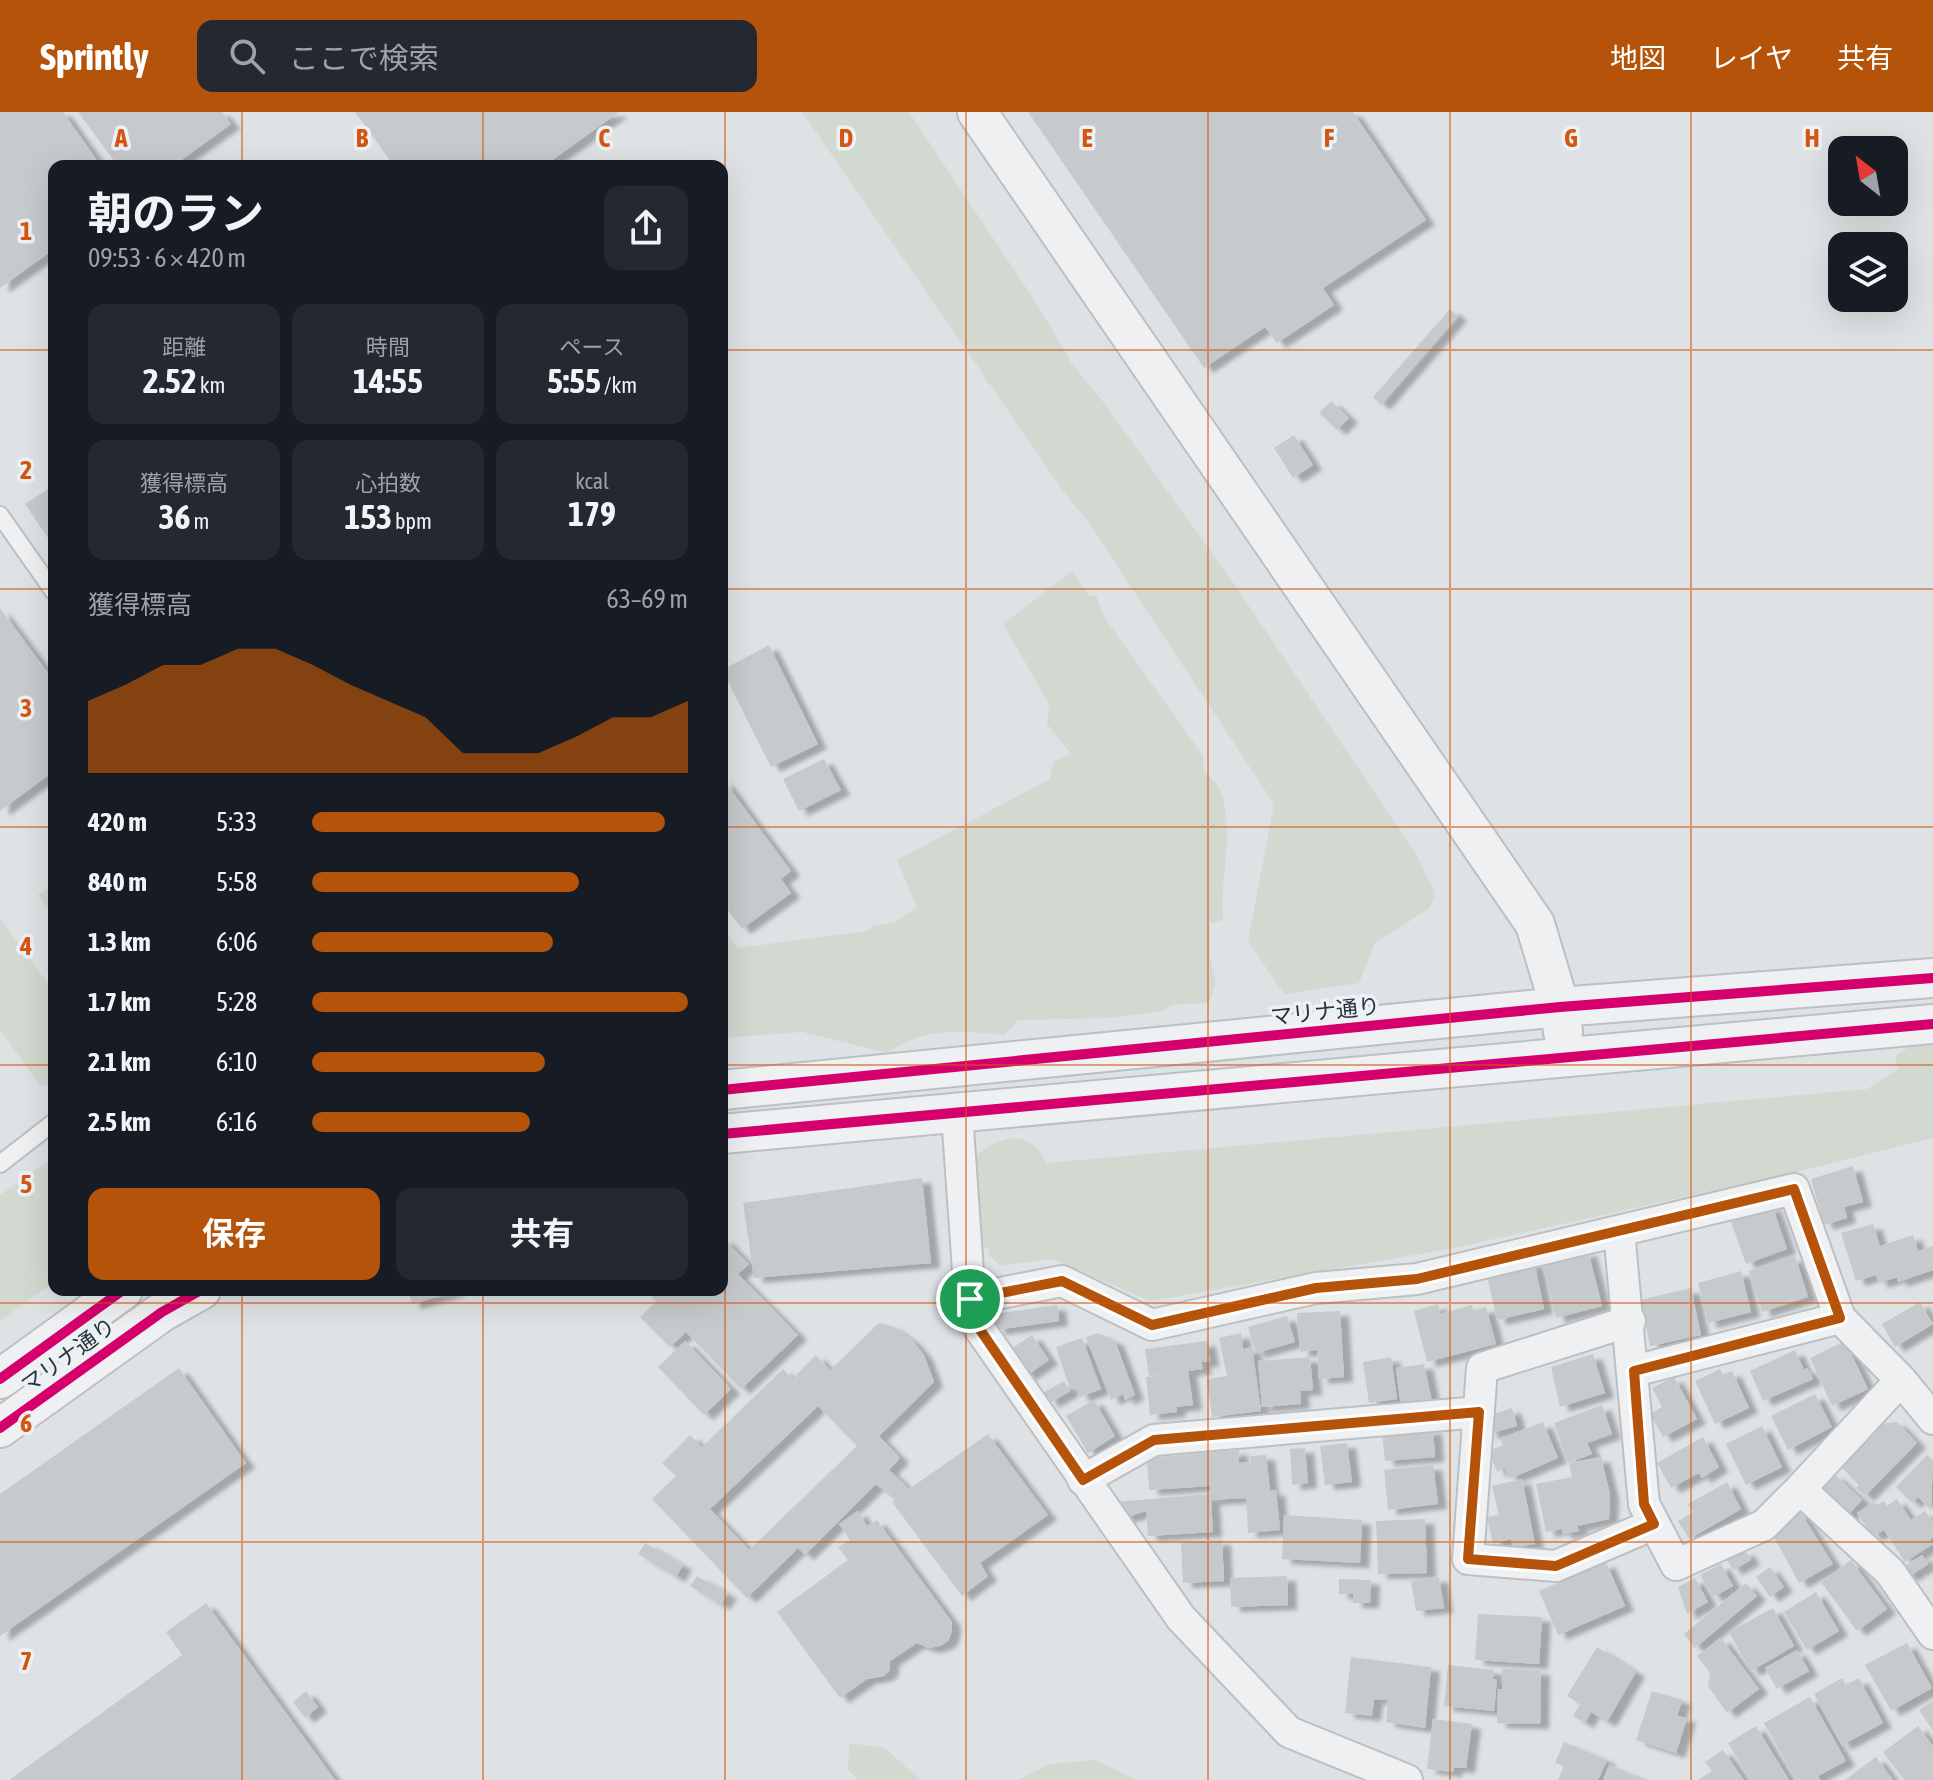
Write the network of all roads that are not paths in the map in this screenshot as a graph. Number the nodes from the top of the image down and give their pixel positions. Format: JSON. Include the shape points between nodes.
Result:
{"nodes":[{"id":1,"x":977,"y":112,"type":"edge"},
{"id":2,"x":0,"y":515,"type":"edge"},
{"id":3,"x":48,"y":583,"type":"edge"},
{"id":4,"x":1933,"y":978,"type":"edge"},
{"id":5,"x":1560,"y":1007,"type":"junction"},
{"id":6,"x":1933,"y":1024,"type":"edge"},
{"id":7,"x":1566,"y":1059,"type":"junction"},
{"id":8,"x":728,"y":1089,"type":"edge"},
{"id":9,"x":957,"y":1114,"type":"junction"},
{"id":10,"x":48,"y":1127,"type":"edge"},
{"id":11,"x":728,"y":1133,"type":"edge"},
{"id":12,"x":0,"y":1164,"type":"edge"},
{"id":13,"x":1619,"y":1231,"type":"junction"},
{"id":14,"x":115,"y":1296,"type":"edge"},
{"id":15,"x":190,"y":1296,"type":"edge"},
{"id":16,"x":970,"y":1299,"type":"junction"},
{"id":17,"x":1840,"y":1318,"type":"junction"},
{"id":18,"x":1630,"y":1321,"type":"junction"},
{"id":19,"x":1634,"y":1371,"type":"junction"},
{"id":20,"x":0,"y":1379,"type":"edge"},
{"id":21,"x":1901,"y":1380,"type":"junction"},
{"id":22,"x":1479,"y":1412,"type":"junction"},
{"id":23,"x":1933,"y":1419,"type":"edge"},
{"id":24,"x":0,"y":1428,"type":"edge"},
{"id":25,"x":1083,"y":1480,"type":"junction"},
{"id":26,"x":1800,"y":1489,"type":"junction"},
{"id":27,"x":1654,"y":1524,"type":"junction"},
{"id":28,"x":1933,"y":1634,"type":"edge"},
{"id":29,"x":1407,"y":1780,"type":"edge"}],
"edges":[{"from":1,"to":5,"type":"street","via":[[1535,924]]},
{"from":2,"to":3,"type":"lane"},
{"from":4,"to":5,"type":"street","name":"マリナ通り"},
{"from":5,"to":7,"type":"street"},
{"from":5,"to":8,"type":"street","name":"マリナ通り"},
{"from":6,"to":7,"type":"street"},
{"from":7,"to":9,"type":"street"},
{"from":9,"to":11,"type":"street"},
{"from":9,"to":16,"type":"street"},
{"from":10,"to":12,"type":"lane"},
{"from":13,"to":16,"type":"street","via":[[1417,1279],[1316,1288],[1152,1325],[1062,1281]]},
{"from":13,"to":17,"type":"street","via":[[1794,1189]]},
{"from":13,"to":18,"type":"street"},
{"from":14,"to":20,"type":"street","name":"マリナ通り"},
{"from":15,"to":24,"type":"street","name":"マリナ通り"},
{"from":16,"to":25,"type":"street","via":[[972,1318]]},
{"from":17,"to":19,"type":"street"},
{"from":17,"to":21,"type":"street"},
{"from":18,"to":19,"type":"street"},
{"from":18,"to":22,"type":"street","via":[[1482,1368]]},
{"from":19,"to":27,"type":"street","via":[[1644,1504]]},
{"from":21,"to":23,"type":"street"},
{"from":21,"to":26,"type":"street"},
{"from":22,"to":25,"type":"street","via":[[1154,1440]]},
{"from":22,"to":27,"type":"street","via":[[1468,1559],[1556,1566]]},
{"from":25,"to":29,"type":"street","via":[[1181,1618],[1289,1732]]},
{"from":26,"to":27,"type":"street","via":[[1764,1525],[1676,1565]]},
{"from":26,"to":28,"type":"street","via":[[1890,1572]]}]}
